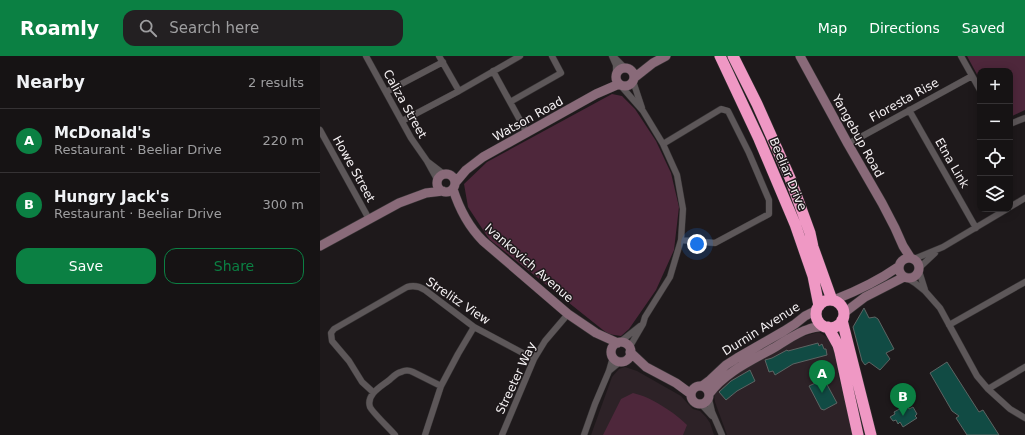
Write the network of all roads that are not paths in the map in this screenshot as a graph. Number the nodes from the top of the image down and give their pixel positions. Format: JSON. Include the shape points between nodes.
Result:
{"nodes":[{"id":1,"x":366,"y":56,"type":"edge"},
{"id":2,"x":439,"y":56,"type":"edge"},
{"id":3,"x":520,"y":56,"type":"edge"},
{"id":4,"x":552,"y":56,"type":"edge"},
{"id":5,"x":613,"y":56,"type":"edge"},
{"id":6,"x":666,"y":56,"type":"edge"},
{"id":7,"x":720,"y":56,"type":"edge"},
{"id":8,"x":733,"y":56,"type":"edge"},
{"id":9,"x":800,"y":56,"type":"edge"},
{"id":10,"x":961,"y":56,"type":"edge"},
{"id":11,"x":513,"y":58,"type":"edge"},
{"id":12,"x":443,"y":62,"type":"junction"},
{"id":13,"x":493,"y":71,"type":"junction"},
{"id":14,"x":631,"y":74,"type":"junction"},
{"id":15,"x":972,"y":76,"type":"junction"},
{"id":16,"x":618,"y":80,"type":"junction"},
{"id":17,"x":977,"y":85,"type":"edge"},
{"id":18,"x":459,"y":91,"type":"junction"},
{"id":19,"x":386,"y":92,"type":"junction"},
{"id":20,"x":510,"y":102,"type":"junction"},
{"id":21,"x":909,"y":110,"type":"junction"},
{"id":22,"x":643,"y":111,"type":"junction"},
{"id":23,"x":1025,"y":118,"type":"edge"},
{"id":24,"x":402,"y":121,"type":"junction"},
{"id":25,"x":1013,"y":123,"type":"edge"},
{"id":26,"x":320,"y":130,"type":"edge"},
{"id":27,"x":527,"y":133,"type":"junction"},
{"id":28,"x":663,"y":144,"type":"junction"},
{"id":29,"x":848,"y":144,"type":"junction"},
{"id":30,"x":446,"y":184,"type":"junction"},
{"id":31,"x":1025,"y":198,"type":"edge"},
{"id":32,"x":1013,"y":205,"type":"edge"},
{"id":33,"x":1002,"y":212,"type":"edge"},
{"id":34,"x":369,"y":219,"type":"junction"},
{"id":35,"x":895,"y":228,"type":"junction"},
{"id":36,"x":976,"y":228,"type":"junction"},
{"id":37,"x":681,"y":240,"type":"junction"},
{"id":38,"x":320,"y":246,"type":"edge"},
{"id":39,"x":943,"y":247,"type":"junction"},
{"id":40,"x":912,"y":258,"type":"junction"},
{"id":41,"x":900,"y":264,"type":"junction"},
{"id":42,"x":919,"y":270,"type":"junction"},
{"id":43,"x":906,"y":278,"type":"junction"},
{"id":44,"x":1025,"y":282,"type":"edge"},
{"id":45,"x":925,"y":291,"type":"junction"},
{"id":46,"x":833,"y":300,"type":"junction"},
{"id":47,"x":818,"y":308,"type":"junction"},
{"id":48,"x":568,"y":314,"type":"junction"},
{"id":49,"x":843,"y":317,"type":"junction"},
{"id":50,"x":643,"y":324,"type":"junction"},
{"id":51,"x":950,"y":325,"type":"junction"},
{"id":52,"x":474,"y":327,"type":"junction"},
{"id":53,"x":826,"y":327,"type":"junction"},
{"id":54,"x":596,"y":333,"type":"junction"},
{"id":55,"x":619,"y":343,"type":"junction"},
{"id":56,"x":630,"y":350,"type":"junction"},
{"id":57,"x":612,"y":355,"type":"junction"},
{"id":58,"x":534,"y":359,"type":"junction"},
{"id":59,"x":622,"y":361,"type":"junction"},
{"id":60,"x":646,"y":366,"type":"junction"},
{"id":61,"x":1025,"y":367,"type":"edge"},
{"id":62,"x":609,"y":371,"type":"junction"},
{"id":63,"x":441,"y":386,"type":"junction"},
{"id":64,"x":696,"y":389,"type":"junction"},
{"id":65,"x":988,"y":389,"type":"junction"},
{"id":66,"x":374,"y":392,"type":"junction"},
{"id":67,"x":706,"y":399,"type":"junction"},
{"id":68,"x":1025,"y":418,"type":"edge"},
{"id":69,"x":715,"y":419,"type":"junction"},
{"id":70,"x":395,"y":435,"type":"edge"},
{"id":71,"x":425,"y":435,"type":"edge"},
{"id":72,"x":502,"y":435,"type":"edge"},
{"id":73,"x":584,"y":435,"type":"edge"},
{"id":74,"x":722,"y":435,"type":"edge"},
{"id":75,"x":858,"y":435,"type":"edge"},
{"id":76,"x":871,"y":435,"type":"edge"}],
"edges":[{"from":1,"to":19,"type":"street","name":"Caliza Street"},
{"from":2,"to":12,"type":"street"},
{"from":3,"to":11,"type":"street"},
{"from":4,"to":20,"type":"street","via":[[561,73]]},
{"from":5,"to":14,"type":"street"},
{"from":5,"to":16,"type":"street"},
{"from":6,"to":14,"type":"street"},
{"from":7,"to":47,"type":"highway","name":"Beeliar Drive","via":[[760,139],[794,224],[813,276]]},
{"from":8,"to":46,"type":"highway","name":"Beeliar Drive","via":[[793,185]]},
{"from":9,"to":29,"type":"street","name":"Yangebup Road"},
{"from":10,"to":15,"type":"street"},
{"from":11,"to":13,"type":"street"},
{"from":12,"to":18,"type":"street"},
{"from":12,"to":19,"type":"street"},
{"from":13,"to":18,"type":"street"},
{"from":13,"to":20,"type":"street"},
{"from":14,"to":16,"type":"street","via":[[620,69]]},
{"from":14,"to":16,"type":"street","via":[[630,85],[627,86]]},
{"from":14,"to":22,"type":"street"},
{"from":15,"to":17,"type":"street"},
{"from":15,"to":21,"type":"street","name":"Floresta Rise"},
{"from":16,"to":22,"type":"street"},
{"from":16,"to":27,"type":"street","name":"Watson Road"},
{"from":18,"to":24,"type":"street"},
{"from":19,"to":24,"type":"street","name":"Caliza Street"},
{"from":20,"to":27,"type":"street"},
{"from":21,"to":29,"type":"street","name":"Floresta Rise"},
{"from":21,"to":36,"type":"street","name":"Etna Link"},
{"from":22,"to":28,"type":"street"},
{"from":23,"to":25,"type":"street"},
{"from":24,"to":30,"type":"street","name":"Caliza Street","via":[[427,161]]},
{"from":26,"to":34,"type":"street","name":"Howe Street"},
{"from":27,"to":30,"type":"street","name":"Watson Road","via":[[483,157]]},
{"from":28,"to":37,"type":"street","via":[[677,175],[683,209]]},
{"from":28,"to":37,"type":"street","via":[[721,109],[728,111],[769,200],[769,214],[715,243]]},
{"from":29,"to":35,"type":"street","name":"Yangebup Road"},
{"from":30,"to":34,"type":"street","name":"Watson Road","via":[[399,203]]},
{"from":30,"to":48,"type":"street","name":"Ivankovich Avenue","via":[[473,230],[483,241]]},
{"from":31,"to":32,"type":"street"},
{"from":33,"to":36,"type":"street"},
{"from":34,"to":38,"type":"street","name":"Watson Road"},
{"from":35,"to":40,"type":"street","name":"Yangebup Road"},
{"from":35,"to":41,"type":"street","name":"Yangebup Road"},
{"from":36,"to":39,"type":"street"},
{"from":37,"to":50,"type":"street","via":[[670,278]]},
{"from":39,"to":40,"type":"street"},
{"from":39,"to":42,"type":"street"},
{"from":40,"to":41,"type":"street","via":[[905,258]]},
{"from":40,"to":42,"type":"street","via":[[918,262]]},
{"from":41,"to":43,"type":"street","via":[[900,272]]},
{"from":41,"to":46,"type":"street","via":[[873,283]]},
{"from":42,"to":43,"type":"street","via":[[915,276]]},
{"from":42,"to":45,"type":"street"},
{"from":43,"to":45,"type":"street"},
{"from":43,"to":49,"type":"street","via":[[865,297]]},
{"from":44,"to":51,"type":"street"},
{"from":45,"to":51,"type":"street","via":[[940,308]]},
{"from":46,"to":47,"type":"highway","via":[[824,301]]},
{"from":46,"to":49,"type":"highway","via":[[841,305]]},
{"from":47,"to":53,"type":"highway","via":[[818,320]]},
{"from":47,"to":64,"type":"street","name":"Durnin Avenue","via":[[736,358]]},
{"from":48,"to":54,"type":"street","name":"Ivankovich Avenue"},
{"from":48,"to":58,"type":"street","name":"Streeter Way","via":[[545,341]]},
{"from":49,"to":53,"type":"highway","via":[[838,325]]},
{"from":49,"to":76,"type":"highway"},
{"from":50,"to":55,"type":"street"},
{"from":50,"to":56,"type":"street"},
{"from":51,"to":65,"type":"street","via":[[977,376]]},
{"from":52,"to":58,"type":"street","name":"Strelitz View"},
{"from":52,"to":63,"type":"street"},
{"from":52,"to":66,"type":"street","name":"Strelitz View","via":[[425,290],[412,286],[334,329],[331,333],[332,341],[362,382]]},
{"from":53,"to":67,"type":"street","name":"Durnin Avenue","via":[[809,329],[742,365],[726,376]]},
{"from":53,"to":75,"type":"highway","via":[[838,345]]},
{"from":54,"to":55,"type":"street","name":"Ivankovich Avenue"},
{"from":54,"to":57,"type":"street","name":"Ivankovich Avenue"},
{"from":55,"to":56,"type":"street","via":[[626,343]]},
{"from":55,"to":57,"type":"street","via":[[613,347]]},
{"from":56,"to":59,"type":"street","via":[[629,358]]},
{"from":56,"to":60,"type":"street"},
{"from":57,"to":59,"type":"street"},
{"from":57,"to":62,"type":"street"},
{"from":58,"to":72,"type":"street","name":"Streeter Way"},
{"from":59,"to":60,"type":"street"},
{"from":59,"to":62,"type":"street"},
{"from":60,"to":64,"type":"street","via":[[676,383]]},
{"from":61,"to":65,"type":"street"},
{"from":62,"to":73,"type":"street"},
{"from":63,"to":66,"type":"street","via":[[406,370],[398,373]]},
{"from":63,"to":71,"type":"street"},
{"from":64,"to":67,"type":"street","via":[[707,389]]},
{"from":64,"to":67,"type":"street","via":[[693,401],[696,403]]},
{"from":65,"to":68,"type":"street","via":[[1010,409]]},
{"from":66,"to":70,"type":"street","via":[[370,406]]},
{"from":67,"to":69,"type":"street"},
{"from":67,"to":69,"type":"street"},
{"from":69,"to":74,"type":"street"}]}
